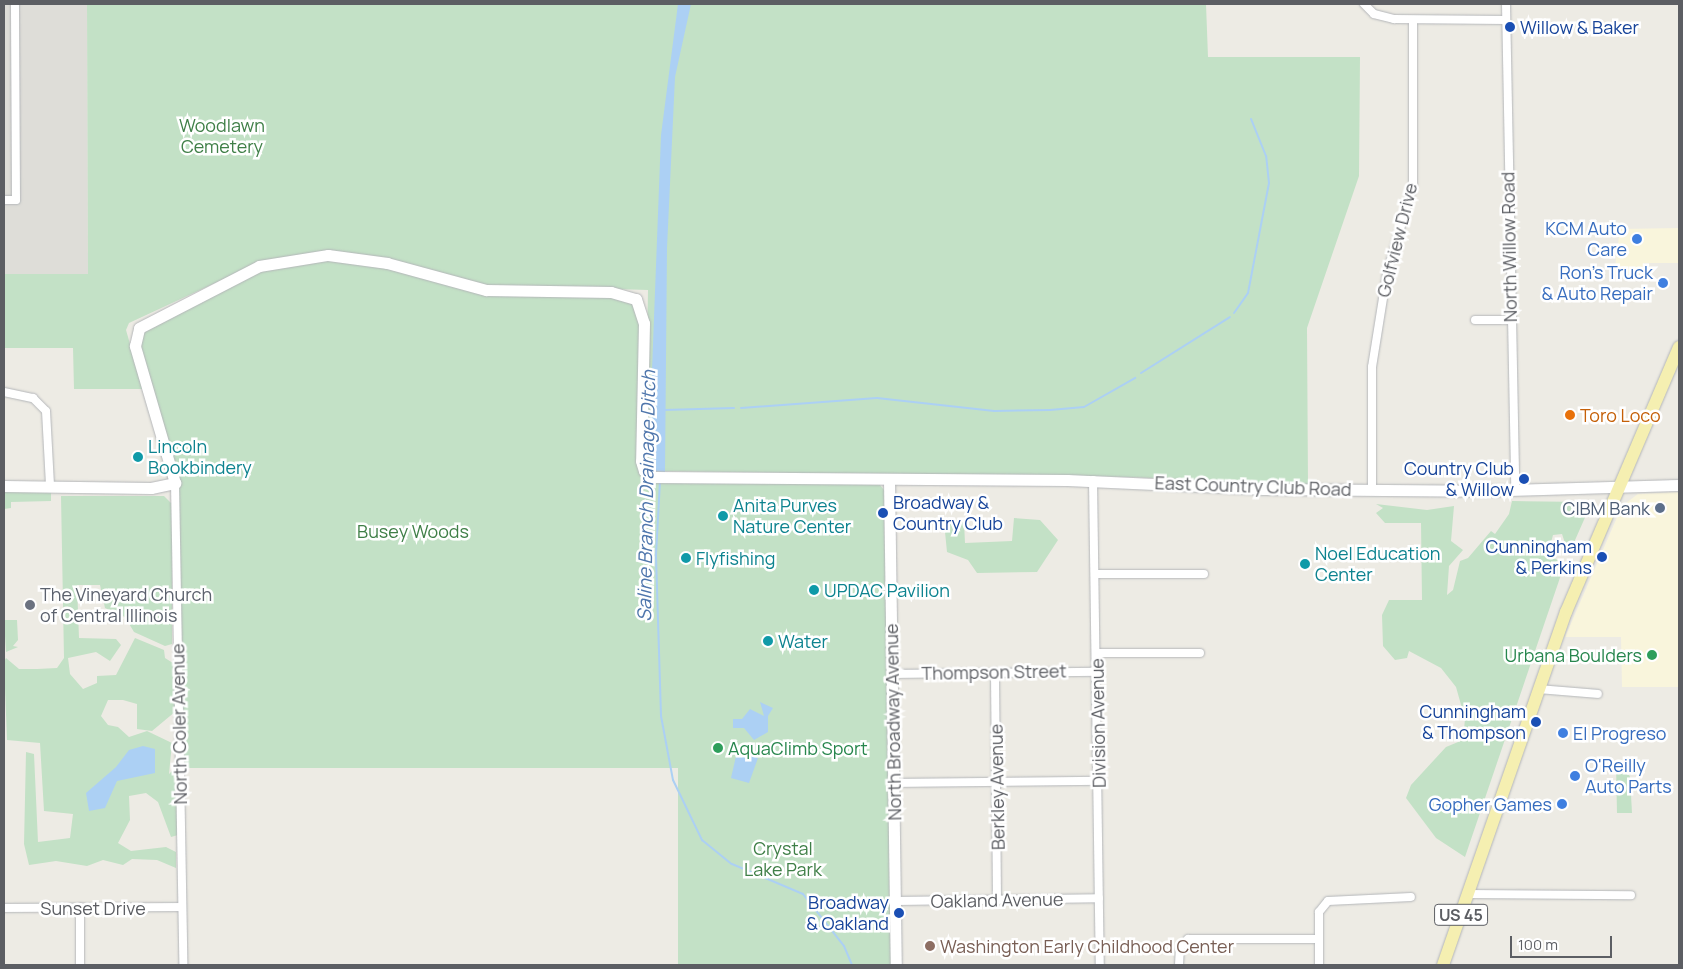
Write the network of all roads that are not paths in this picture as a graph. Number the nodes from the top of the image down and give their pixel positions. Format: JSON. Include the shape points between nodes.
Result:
{"nodes":[{"id":1,"x":15,"y":4,"type":"edge"},
{"id":2,"x":1364,"y":4,"type":"edge"},
{"id":3,"x":1506,"y":4,"type":"edge"},
{"id":4,"x":1413,"y":20,"type":"junction"},
{"id":5,"x":1506,"y":20,"type":"junction"},
{"id":6,"x":4,"y":200,"type":"edge"},
{"id":7,"x":1475,"y":320,"type":"dead end"},
{"id":8,"x":1510,"y":320,"type":"junction"},
{"id":9,"x":1679,"y":347,"type":"edge"},
{"id":10,"x":4,"y":392,"type":"edge"},
{"id":11,"x":661,"y":478,"type":"joint"},
{"id":12,"x":889,"y":479,"type":"junction"},
{"id":13,"x":1093,"y":480,"type":"junction"},
{"id":14,"x":175,"y":483,"type":"junction"},
{"id":15,"x":1618,"y":485,"type":"junction"},
{"id":16,"x":1679,"y":485,"type":"edge"},
{"id":17,"x":4,"y":486,"type":"edge"},
{"id":18,"x":50,"y":486,"type":"junction"},
{"id":19,"x":1372,"y":489,"type":"junction"},
{"id":20,"x":1515,"y":489,"type":"junction"},
{"id":21,"x":1096,"y":574,"type":"junction"},
{"id":22,"x":1204,"y":574,"type":"dead end"},
{"id":23,"x":1097,"y":653,"type":"junction"},
{"id":24,"x":1200,"y":653,"type":"dead end"},
{"id":25,"x":995,"y":672,"type":"junction"},
{"id":26,"x":1097,"y":672,"type":"junction"},
{"id":27,"x":892,"y":674,"type":"junction"},
{"id":28,"x":1539,"y":689,"type":"junction"},
{"id":29,"x":1598,"y":694,"type":"dead end"},
{"id":30,"x":1099,"y":781,"type":"junction"},
{"id":31,"x":997,"y":782,"type":"junction"},
{"id":32,"x":894,"y":783,"type":"junction"},
{"id":33,"x":1468,"y":894,"type":"junction"},
{"id":34,"x":1631,"y":895,"type":"dead end"},
{"id":35,"x":1411,"y":897,"type":"dead end"},
{"id":36,"x":1099,"y":898,"type":"junction"},
{"id":37,"x":896,"y":901,"type":"junction"},
{"id":38,"x":998,"y":901,"type":"junction"},
{"id":39,"x":80,"y":907,"type":"junction"},
{"id":40,"x":4,"y":908,"type":"edge"},
{"id":41,"x":182,"y":908,"type":"junction"},
{"id":42,"x":1318,"y":939,"type":"junction"},
{"id":43,"x":80,"y":965,"type":"edge"},
{"id":44,"x":183,"y":965,"type":"edge"},
{"id":45,"x":896,"y":965,"type":"edge"},
{"id":46,"x":1100,"y":965,"type":"edge"},
{"id":47,"x":1179,"y":965,"type":"edge"},
{"id":48,"x":1319,"y":965,"type":"edge"},
{"id":49,"x":1444,"y":965,"type":"edge"}],
"edges":[{"from":1,"to":6,"type":"street","via":[[16,200]]},
{"from":2,"to":4,"type":"street","via":[[1381,17]]},
{"from":3,"to":5,"type":"street","name":"North Willow Road"},
{"from":4,"to":5,"type":"street"},
{"from":4,"to":19,"type":"street","name":"Golfview Drive","via":[[1413,185],[1386,273],[1372,367]]},
{"from":5,"to":8,"type":"street","name":"North Willow Road"},
{"from":7,"to":8,"type":"street"},
{"from":8,"to":20,"type":"street","name":"North Willow Road"},
{"from":9,"to":15,"type":"main road","number":"US 45"},
{"from":10,"to":18,"type":"street","via":[[33,398],[46,411]]},
{"from":11,"to":12,"type":"street","name":"East Country Club Road"},
{"from":11,"to":14,"type":"street","name":"North Coler Avenue","via":[[647,474],[641,461],[644,314],[636,299],[623,293],[486,290],[359,258],[286,259],[259,266],[144,323],[136,339],[141,367]]},
{"from":12,"to":13,"type":"street","name":"East Country Club Road"},
{"from":12,"to":27,"type":"street","name":"North Broadway Avenue"},
{"from":13,"to":19,"type":"street","name":"East Country Club Road"},
{"from":13,"to":21,"type":"street","name":"Division Avenue"},
{"from":14,"to":18,"type":"street","via":[[151,488]]},
{"from":14,"to":41,"type":"street","name":"North Coler Avenue"},
{"from":15,"to":16,"type":"street","name":"East Country Club Road"},
{"from":15,"to":20,"type":"street","name":"East Country Club Road"},
{"from":15,"to":28,"type":"main road","number":"US 45"},
{"from":17,"to":18,"type":"street"},
{"from":19,"to":20,"type":"street","name":"East Country Club Road"},
{"from":21,"to":22,"type":"street"},
{"from":21,"to":23,"type":"street","name":"Division Avenue"},
{"from":23,"to":24,"type":"street"},
{"from":23,"to":26,"type":"street","name":"Division Avenue"},
{"from":25,"to":26,"type":"street","name":"Thompson Street"},
{"from":25,"to":27,"type":"street","name":"Thompson Street"},
{"from":25,"to":31,"type":"street","name":"Berkley Avenue"},
{"from":26,"to":30,"type":"street","name":"Division Avenue"},
{"from":27,"to":32,"type":"street","name":"North Broadway Avenue"},
{"from":28,"to":29,"type":"street"},
{"from":28,"to":33,"type":"main road","number":"US 45"},
{"from":30,"to":31,"type":"street"},
{"from":30,"to":36,"type":"street","name":"Division Avenue"},
{"from":31,"to":32,"type":"street"},
{"from":31,"to":38,"type":"street","name":"Berkley Avenue"},
{"from":32,"to":37,"type":"street","name":"North Broadway Avenue"},
{"from":33,"to":34,"type":"street"},
{"from":33,"to":49,"type":"main road","number":"US 45"},
{"from":35,"to":42,"type":"street","via":[[1334,899],[1323,904]]},
{"from":36,"to":38,"type":"street","name":"Oakland Avenue"},
{"from":36,"to":46,"type":"street","name":"Division Avenue"},
{"from":37,"to":38,"type":"street","name":"Oakland Avenue"},
{"from":37,"to":45,"type":"street","name":"North Broadway Avenue"},
{"from":39,"to":40,"type":"street","name":"Sunset Drive"},
{"from":39,"to":41,"type":"street","name":"Sunset Drive"},
{"from":39,"to":43,"type":"street"},
{"from":41,"to":44,"type":"street","name":"North Coler Avenue"},
{"from":42,"to":47,"type":"street","via":[[1188,940],[1180,948]]},
{"from":42,"to":48,"type":"street"}]}
